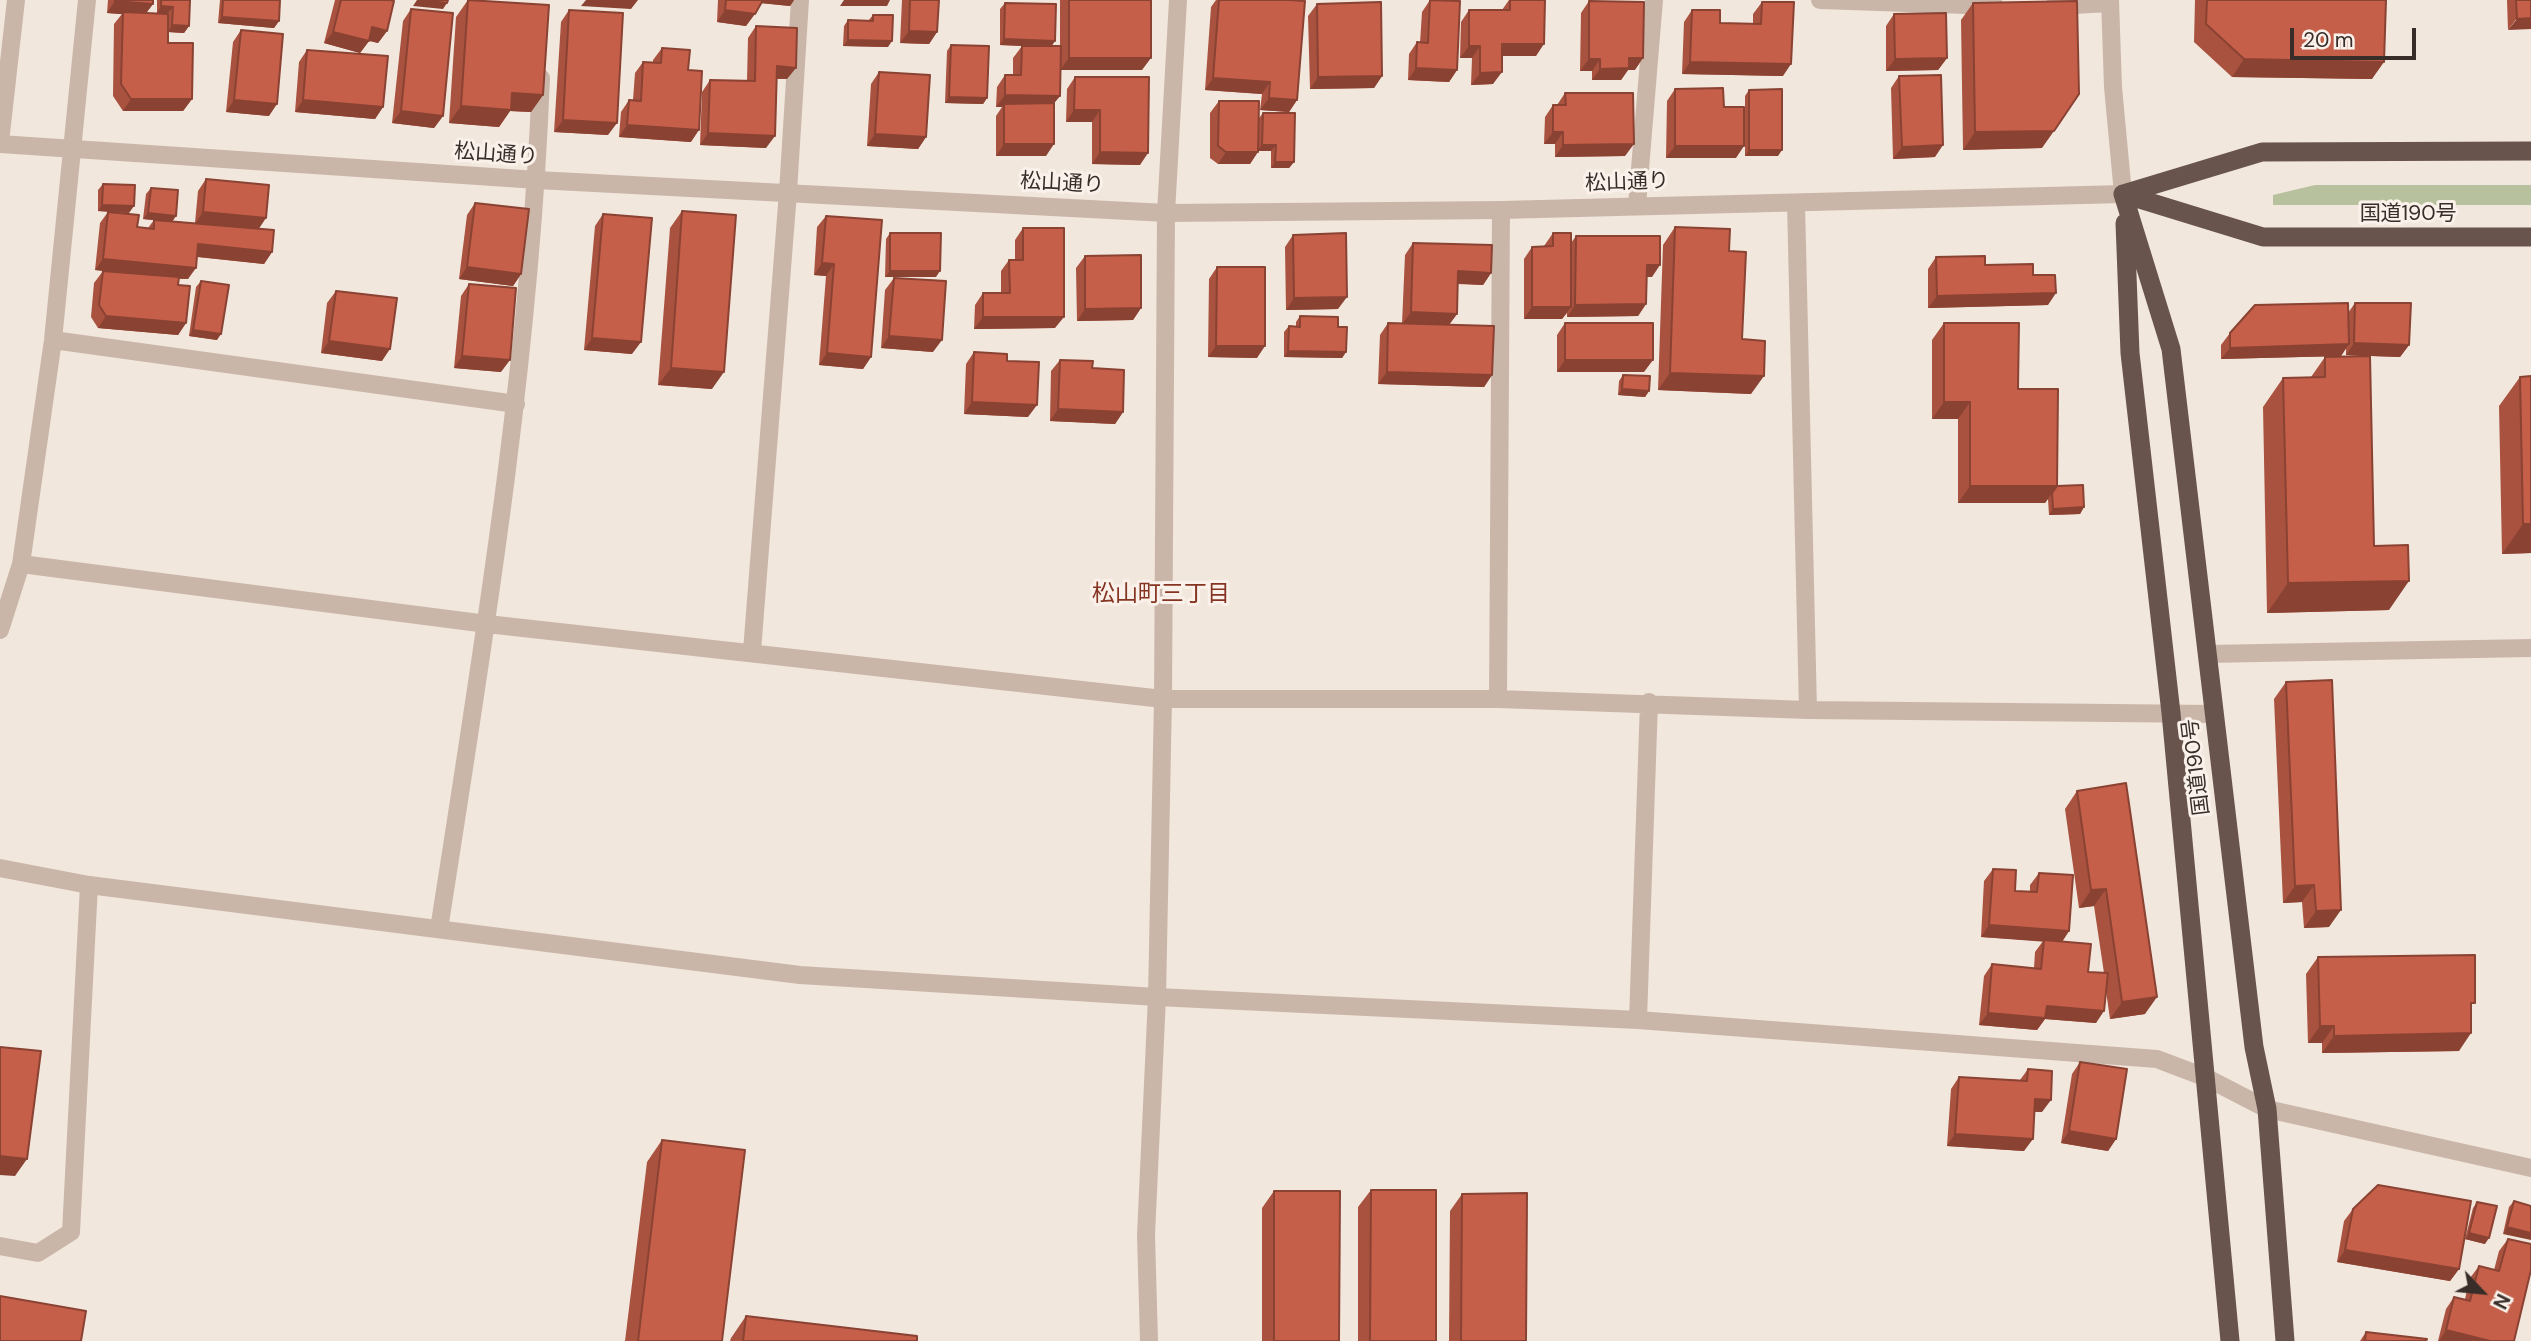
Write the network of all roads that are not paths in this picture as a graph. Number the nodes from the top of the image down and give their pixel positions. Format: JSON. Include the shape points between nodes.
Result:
{"nodes":[{"id":1,"x":16,"y":0,"type":"edge"},
{"id":2,"x":87,"y":0,"type":"edge"},
{"id":3,"x":800,"y":0,"type":"edge"},
{"id":4,"x":1178,"y":0,"type":"edge"},
{"id":5,"x":1654,"y":0,"type":"edge"},
{"id":6,"x":1820,"y":0,"type":"edge"},
{"id":7,"x":2110,"y":1,"type":"edge"},
{"id":8,"x":2008,"y":6,"type":"edge"},
{"id":9,"x":2034,"y":7,"type":"edge"},
{"id":10,"x":541,"y":55,"type":"edge"},
{"id":11,"x":0,"y":143,"type":"edge"},
{"id":12,"x":70,"y":150,"type":"junction"},
{"id":13,"x":2531,"y":151,"type":"edge"},
{"id":14,"x":537,"y":180,"type":"junction"},
{"id":15,"x":788,"y":192,"type":"junction"},
{"id":16,"x":2123,"y":194,"type":"junction"},
{"id":17,"x":1796,"y":203,"type":"junction"},
{"id":18,"x":1637,"y":205,"type":"junction"},
{"id":19,"x":1501,"y":211,"type":"junction"},
{"id":20,"x":1166,"y":213,"type":"junction"},
{"id":21,"x":2531,"y":237,"type":"edge"},
{"id":22,"x":53,"y":340,"type":"junction"},
{"id":23,"x":516,"y":404,"type":"junction"},
{"id":24,"x":21,"y":564,"type":"junction"},
{"id":25,"x":487,"y":624,"type":"junction"},
{"id":26,"x":0,"y":630,"type":"edge"},
{"id":27,"x":2531,"y":649,"type":"edge"},
{"id":28,"x":752,"y":651,"type":"junction"},
{"id":29,"x":2207,"y":654,"type":"junction"},
{"id":30,"x":1163,"y":699,"type":"junction"},
{"id":31,"x":1498,"y":699,"type":"junction"},
{"id":32,"x":1649,"y":702,"type":"junction"},
{"id":33,"x":1808,"y":710,"type":"junction"},
{"id":34,"x":2171,"y":713,"type":"junction"},
{"id":35,"x":2213,"y":714,"type":"junction"},
{"id":36,"x":0,"y":868,"type":"edge"},
{"id":37,"x":89,"y":885,"type":"junction"},
{"id":38,"x":439,"y":929,"type":"junction"},
{"id":39,"x":1157,"y":997,"type":"junction"},
{"id":40,"x":1638,"y":1020,"type":"junction"},
{"id":41,"x":2207,"y":1078,"type":"junction"},
{"id":42,"x":2267,"y":1109,"type":"junction"},
{"id":43,"x":2531,"y":1168,"type":"edge"},
{"id":44,"x":0,"y":1247,"type":"edge"},
{"id":45,"x":1149,"y":1341,"type":"edge"},
{"id":46,"x":2230,"y":1341,"type":"edge"},
{"id":47,"x":2285,"y":1341,"type":"edge"}],
"edges":[{"from":1,"to":11,"type":"street"},
{"from":2,"to":12,"type":"street"},
{"from":3,"to":15,"type":"street"},
{"from":4,"to":20,"type":"street"},
{"from":5,"to":18,"type":"street"},
{"from":6,"to":8,"type":"street"},
{"from":7,"to":9,"type":"street"},
{"from":7,"to":16,"type":"street"},
{"from":10,"to":14,"type":"street"},
{"from":11,"to":12,"type":"street","name":"松山通り"},
{"from":12,"to":14,"type":"street","name":"松山通り"},
{"from":12,"to":22,"type":"street"},
{"from":13,"to":16,"type":"highway","via":[[2262,152]]},
{"from":14,"to":15,"type":"street","name":"松山通り"},
{"from":14,"to":23,"type":"street"},
{"from":15,"to":20,"type":"street","name":"松山通り"},
{"from":15,"to":28,"type":"street"},
{"from":16,"to":17,"type":"street","name":"松山通り"},
{"from":16,"to":21,"type":"highway","name":"国道190号","via":[[2263,237]]},
{"from":16,"to":29,"type":"highway","name":"国道190号","via":[[2171,349]]},
{"from":16,"to":34,"type":"highway","name":"国道190号","via":[[2130,353]]},
{"from":17,"to":18,"type":"street","name":"松山通り"},
{"from":17,"to":33,"type":"street"},
{"from":18,"to":19,"type":"street","name":"松山通り"},
{"from":19,"to":20,"type":"street","name":"松山通り"},
{"from":19,"to":31,"type":"street"},
{"from":20,"to":30,"type":"street"},
{"from":22,"to":23,"type":"street"},
{"from":22,"to":24,"type":"street"},
{"from":23,"to":25,"type":"street"},
{"from":24,"to":25,"type":"street"},
{"from":24,"to":26,"type":"street"},
{"from":25,"to":28,"type":"street"},
{"from":25,"to":38,"type":"street"},
{"from":27,"to":29,"type":"street"},
{"from":28,"to":30,"type":"street"},
{"from":29,"to":35,"type":"highway","name":"国道190号"},
{"from":30,"to":31,"type":"street"},
{"from":30,"to":39,"type":"street"},
{"from":31,"to":32,"type":"street"},
{"from":32,"to":33,"type":"street"},
{"from":32,"to":40,"type":"street"},
{"from":33,"to":34,"type":"street"},
{"from":34,"to":35,"type":"street"},
{"from":34,"to":41,"type":"highway","name":"国道190号"},
{"from":35,"to":42,"type":"highway","name":"国道190号","via":[[2254,1047]]},
{"from":36,"to":37,"type":"street"},
{"from":37,"to":38,"type":"street"},
{"from":37,"to":44,"type":"street","via":[[71,1232],[38,1253]]},
{"from":38,"to":39,"type":"street","via":[[800,975]]},
{"from":39,"to":40,"type":"street"},
{"from":39,"to":45,"type":"street","via":[[1146,1235]]},
{"from":40,"to":41,"type":"street","via":[[2157,1059]]},
{"from":41,"to":42,"type":"street"},
{"from":41,"to":46,"type":"highway","name":"国道190号"},
{"from":42,"to":43,"type":"street"},
{"from":42,"to":47,"type":"highway","name":"国道190号"}]}
